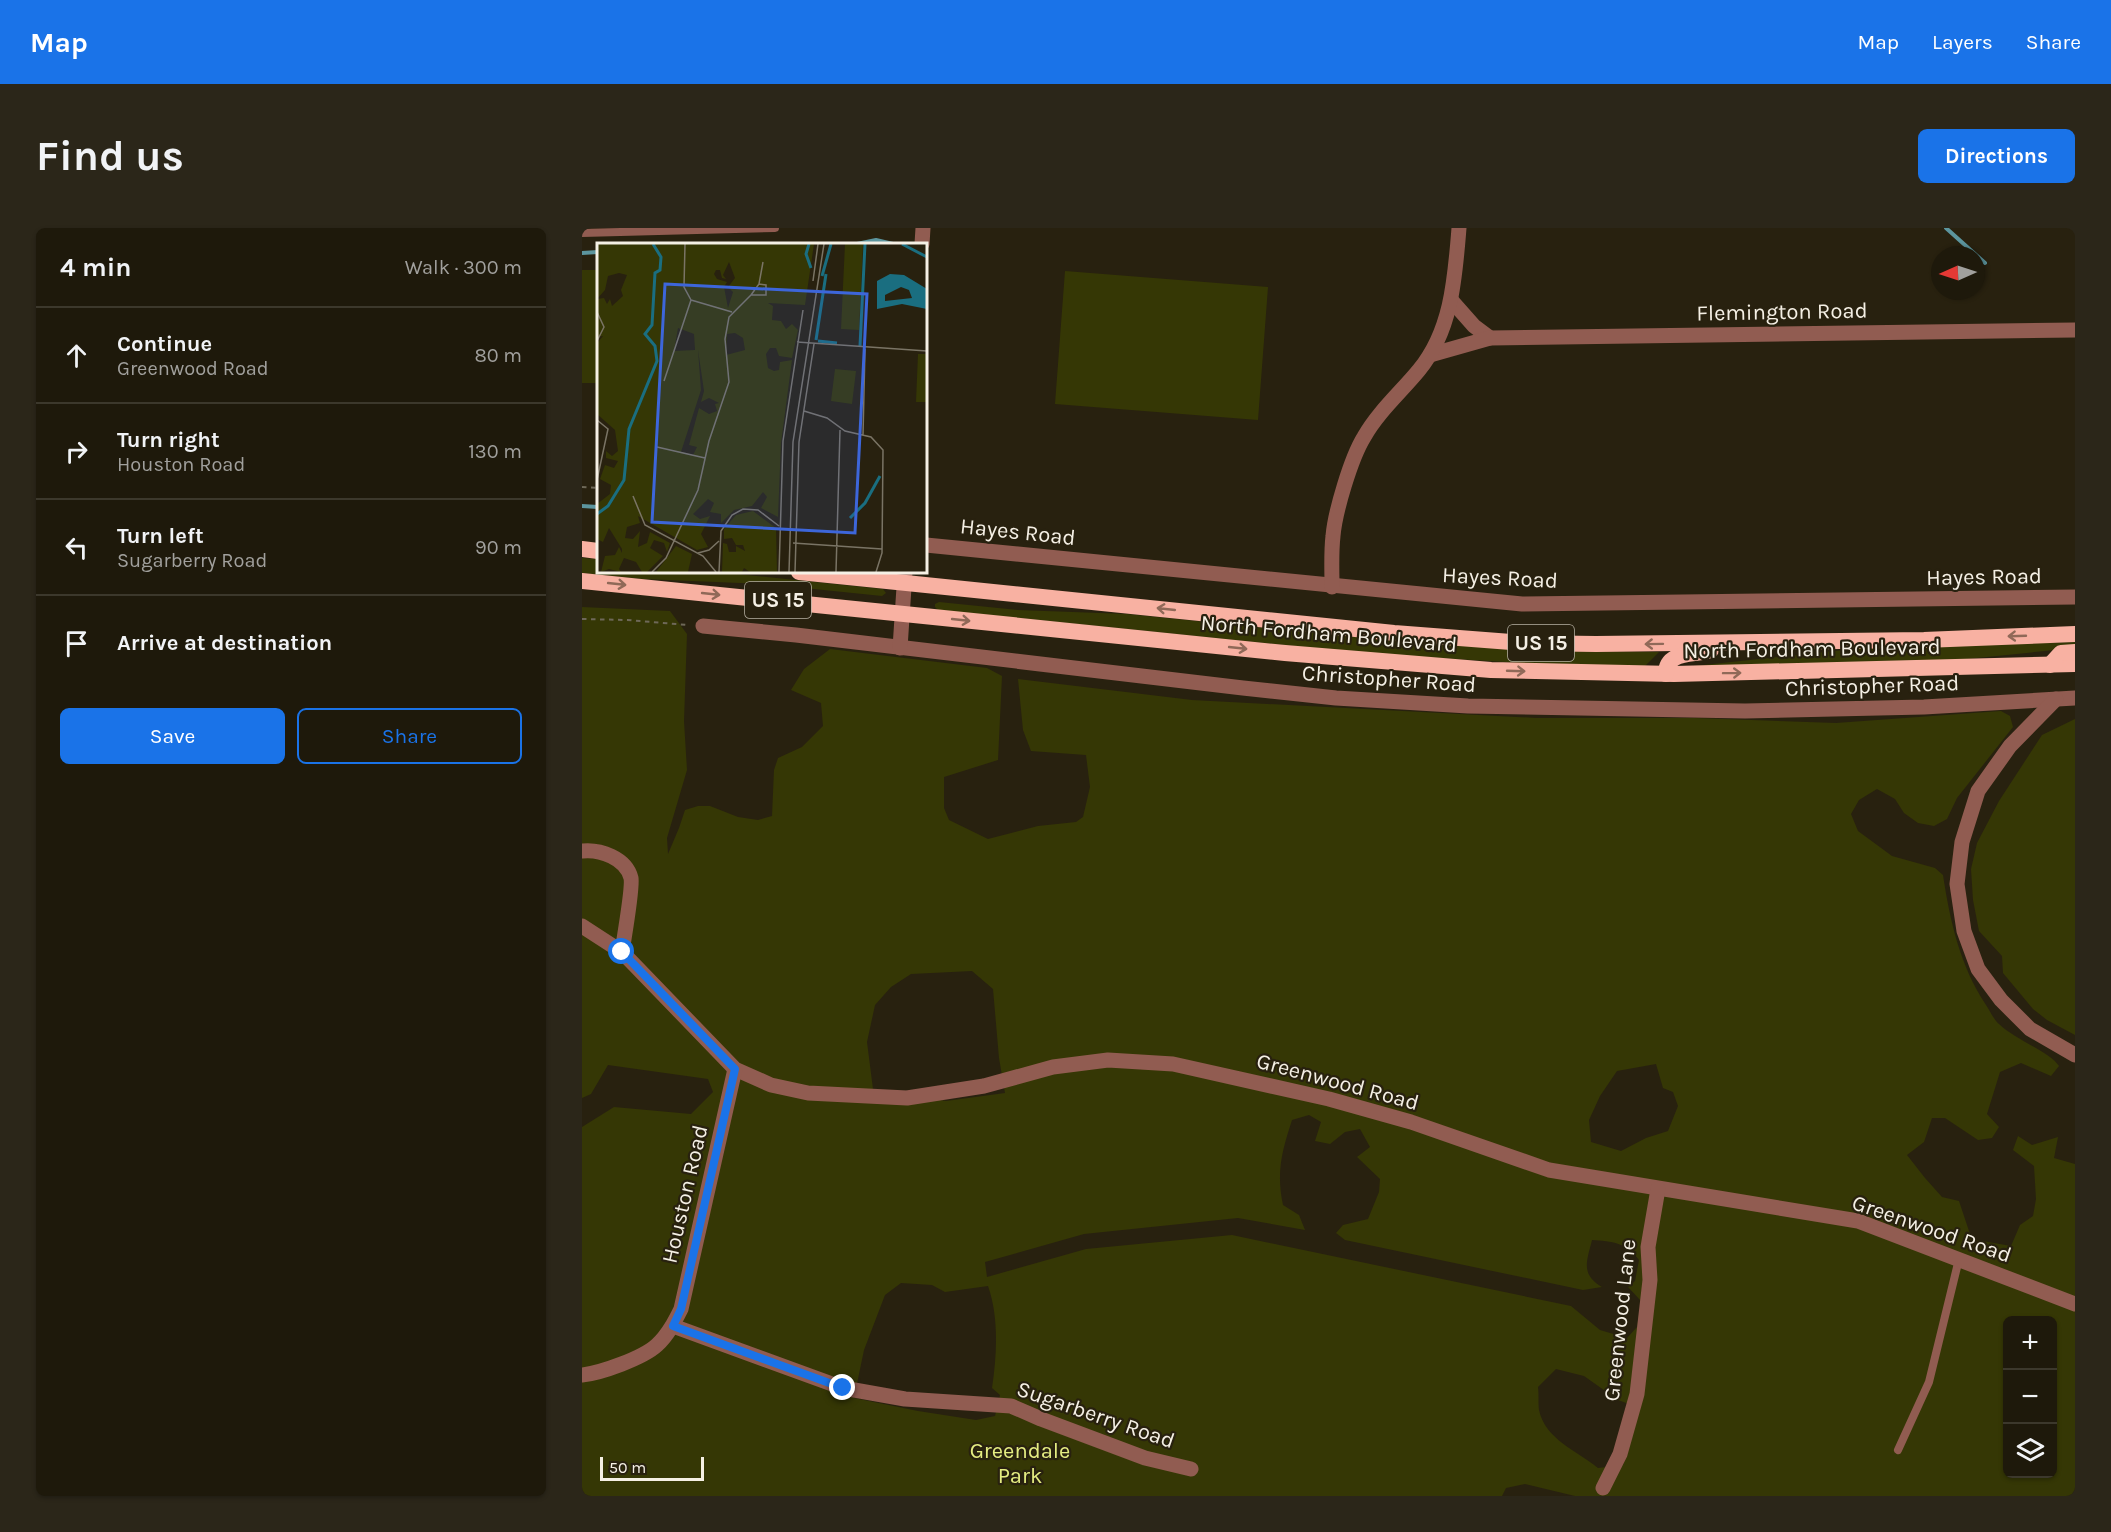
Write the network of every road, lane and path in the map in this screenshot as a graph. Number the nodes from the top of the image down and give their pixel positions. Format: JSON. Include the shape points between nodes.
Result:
{"nodes":[{"id":1,"x":775,"y":228,"type":"edge"},
{"id":2,"x":1459,"y":228,"type":"edge"},
{"id":3,"x":582,"y":233,"type":"edge"},
{"id":4,"x":1451,"y":300,"type":"junction"},
{"id":5,"x":2075,"y":330,"type":"edge"},
{"id":6,"x":1490,"y":338,"type":"junction"},
{"id":7,"x":1430,"y":355,"type":"junction"},
{"id":8,"x":582,"y":487,"type":"edge"},
{"id":9,"x":597,"y":488,"type":"edge"},
{"id":10,"x":927,"y":544,"type":"edge"},
{"id":11,"x":582,"y":549,"type":"edge"},
{"id":12,"x":597,"y":551,"type":"edge"},
{"id":13,"x":820,"y":573,"type":"edge"},
{"id":14,"x":905,"y":577,"type":"edge"},
{"id":15,"x":582,"y":581,"type":"edge"},
{"id":16,"x":1332,"y":586,"type":"junction"},
{"id":17,"x":2075,"y":597,"type":"edge"},
{"id":18,"x":903,"y":614,"type":"junction"},
{"id":19,"x":582,"y":619,"type":"edge"},
{"id":20,"x":703,"y":626,"type":"joint"},
{"id":21,"x":2075,"y":634,"type":"edge"},
{"id":22,"x":1731,"y":642,"type":"junction"},
{"id":23,"x":900,"y":648,"type":"junction"},
{"id":24,"x":2075,"y":652,"type":"edge"},
{"id":25,"x":2075,"y":664,"type":"edge"},
{"id":26,"x":2050,"y":665,"type":"junction"},
{"id":27,"x":1666,"y":674,"type":"junction"},
{"id":28,"x":2075,"y":698,"type":"edge"},
{"id":29,"x":2056,"y":699,"type":"junction"},
{"id":30,"x":582,"y":851,"type":"edge"},
{"id":31,"x":582,"y":926,"type":"edge"},
{"id":32,"x":622,"y":952,"type":"junction"},
{"id":33,"x":2075,"y":1054,"type":"edge"},
{"id":34,"x":735,"y":1069,"type":"junction"},
{"id":35,"x":1658,"y":1189,"type":"junction"},
{"id":36,"x":1959,"y":1260,"type":"junction"},
{"id":37,"x":2075,"y":1304,"type":"edge"},
{"id":38,"x":673,"y":1326,"type":"junction"},
{"id":39,"x":582,"y":1376,"type":"edge"},
{"id":40,"x":1898,"y":1450,"type":"dead end"},
{"id":41,"x":1191,"y":1469,"type":"dead end"},
{"id":42,"x":1603,"y":1488,"type":"dead end"}],
"edges":[{"from":1,"to":3,"type":"lane"},
{"from":2,"to":4,"type":"street"},
{"from":4,"to":6,"type":"street"},
{"from":4,"to":7,"type":"street"},
{"from":5,"to":6,"type":"street","name":"Flemington Road"},
{"from":6,"to":7,"type":"street","name":"Flemington Road"},
{"from":7,"to":16,"type":"street","via":[[1364,437],[1347,478],[1333,535]]},
{"from":8,"to":9,"type":"path"},
{"from":10,"to":16,"type":"street","name":"Hayes Road"},
{"from":11,"to":12,"type":"highway"},
{"from":13,"to":14,"type":"highway","name":"North Fordham Boulevard","number":"US 15"},
{"from":14,"to":18,"type":"street"},
{"from":22,"to":14,"type":"highway","name":"North Fordham Boulevard","number":"US 15","one_way":true,"via":[[1596,644],[1462,639]]},
{"from":15,"to":18,"type":"highway","name":"North Fordham Boulevard","number":"US 15","one_way":true},
{"from":16,"to":17,"type":"street","name":"Hayes Road","via":[[1522,604]]},
{"from":18,"to":23,"type":"street"},
{"from":18,"to":27,"type":"highway","name":"North Fordham Boulevard","number":"US 15","one_way":true,"via":[[1388,662]]},
{"from":19,"to":20,"type":"path"},
{"from":20,"to":23,"type":"street","name":"Christopher Road"},
{"from":21,"to":22,"type":"highway","name":"North Fordham Boulevard","number":"US 15","one_way":true},
{"from":22,"to":27,"type":"highway","via":[[1701,653],[1677,656],[1668,662]]},
{"from":23,"to":29,"type":"street","name":"Christopher Road","via":[[1336,698],[1468,706],[1745,711]]},
{"from":24,"to":26,"type":"highway","via":[[2061,653]]},
{"from":25,"to":26,"type":"highway","name":"North Fordham Boulevard","number":"US 15"},
{"from":27,"to":26,"type":"highway","name":"North Fordham Boulevard","number":"US 15","one_way":true},
{"from":28,"to":29,"type":"street","name":"Christopher Road"},
{"from":29,"to":33,"type":"street","via":[[2010,746],[1978,791],[1962,842],[1957,884],[1964,931],[1977,969],[2030,1029]]},
{"from":30,"to":32,"type":"street","via":[[599,851],[616,859],[631,879]]},
{"from":31,"to":32,"type":"street","name":"Greenwood Road"},
{"from":32,"to":34,"type":"street","name":"Greenwood Road"},
{"from":34,"to":35,"type":"street","name":"Greenwood Road","via":[[771,1085],[808,1093],[907,1098],[984,1086],[1053,1067],[1108,1060],[1173,1064],[1411,1122],[1549,1170]]},
{"from":34,"to":38,"type":"street","name":"Houston Road","via":[[681,1309]]},
{"from":35,"to":36,"type":"street","name":"Greenwood Road","via":[[1858,1221]]},
{"from":35,"to":42,"type":"street","name":"Greenwood Lane","via":[[1648,1246],[1650,1280],[1637,1394],[1620,1454]]},
{"from":36,"to":37,"type":"street","name":"Greenwood Road"},
{"from":36,"to":40,"type":"lane","via":[[1929,1382]]},
{"from":38,"to":39,"type":"street","via":[[657,1346]]},
{"from":38,"to":41,"type":"street","name":"Sugarberry Road","via":[[843,1388],[905,1399],[1011,1406],[1146,1458]]}]}
